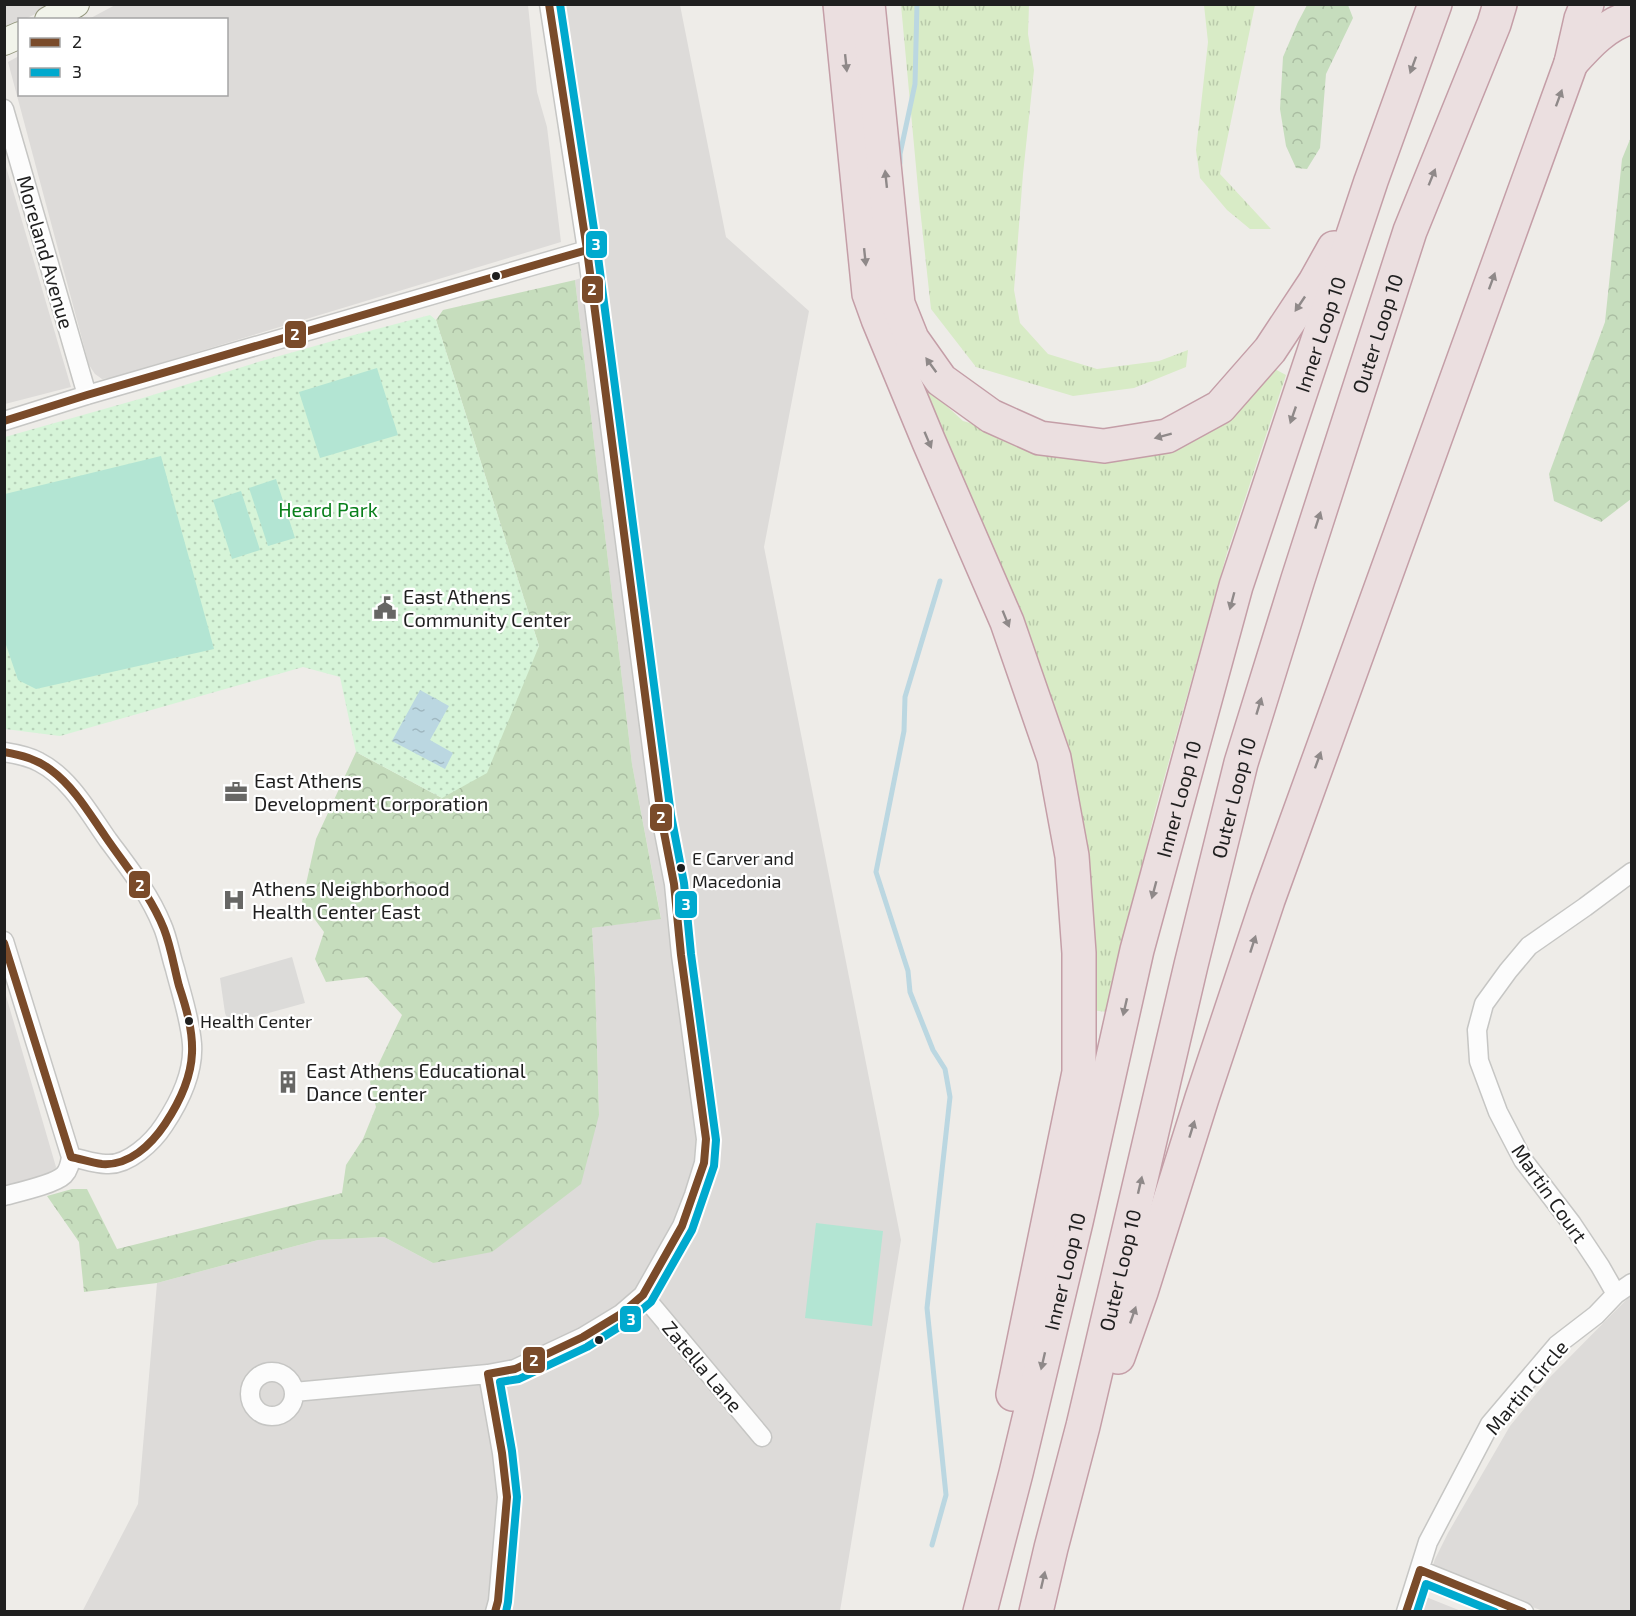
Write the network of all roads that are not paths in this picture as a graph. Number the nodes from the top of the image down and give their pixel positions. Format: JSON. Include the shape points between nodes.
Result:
{"nodes":[{"id":1,"x":76,"y":4,"type":"edge"},
{"id":2,"x":549,"y":4,"type":"edge"},
{"id":3,"x":840,"y":4,"type":"edge"},
{"id":4,"x":868,"y":4,"type":"edge"},
{"id":5,"x":1587,"y":4,"type":"edge"},
{"id":6,"x":1434,"y":7,"type":"edge"},
{"id":7,"x":1497,"y":14,"type":"edge"},
{"id":8,"x":1632,"y":17,"type":"edge"},
{"id":9,"x":52,"y":18,"type":"edge"},
{"id":10,"x":18,"y":35,"type":"edge"},
{"id":11,"x":4,"y":42,"type":"edge"},
{"id":12,"x":1572,"y":63,"type":"junction"},
{"id":13,"x":4,"y":109,"type":"edge"},
{"id":14,"x":1371,"y":181,"type":"junction"},
{"id":15,"x":587,"y":250,"type":"junction"},
{"id":16,"x":87,"y":395,"type":"junction"},
{"id":17,"x":4,"y":421,"type":"edge"},
{"id":18,"x":4,"y":753,"type":"edge"},
{"id":19,"x":1632,"y":872,"type":"edge"},
{"id":20,"x":4,"y":941,"type":"edge"},
{"id":21,"x":71,"y":1157,"type":"junction"},
{"id":22,"x":4,"y":1196,"type":"edge"},
{"id":23,"x":1624,"y":1288,"type":"edge"},
{"id":24,"x":643,"y":1295,"type":"junction"},
{"id":25,"x":488,"y":1374,"type":"junction"},
{"id":26,"x":294,"y":1392,"type":"dead end"},
{"id":27,"x":762,"y":1437,"type":"dead end"},
{"id":28,"x":1051,"y":1548,"type":"junction"},
{"id":29,"x":1420,"y":1570,"type":"junction"},
{"id":30,"x":495,"y":1611,"type":"edge"},
{"id":31,"x":972,"y":1611,"type":"edge"},
{"id":32,"x":980,"y":1611,"type":"edge"},
{"id":33,"x":1036,"y":1611,"type":"edge"},
{"id":34,"x":1406,"y":1611,"type":"edge"},
{"id":35,"x":1524,"y":1611,"type":"edge"}],
"edges":[{"from":1,"to":9,"type":"street"},
{"from":2,"to":15,"type":"street"},
{"from":3,"to":31,"type":"highway","one_way":true,"via":[[869,294],[1007,622],[1054,758],[1072,856],[1079,953],[1079,1072]]},
{"from":14,"to":4,"type":"highway","one_way":true,"via":[[1315,282],[1270,350],[1220,407],[1167,436],[1104,446],[1040,438],[992,416],[941,380],[912,339],[898,304]]},
{"from":5,"to":12,"type":"highway"},
{"from":6,"to":14,"type":"highway","name":"Inner Loop 10","one_way":true},
{"from":28,"to":7,"type":"highway","name":"Outer Loop 10","one_way":true,"via":[[1241,764],[1410,231]]},
{"from":8,"to":12,"type":"highway","via":[[1600,34]]},
{"from":10,"to":11,"type":"street"},
{"from":28,"to":12,"type":"highway","one_way":true,"via":[[1141,1292],[1268,900]]},
{"from":13,"to":16,"type":"street","name":"Moreland Avenue"},
{"from":14,"to":32,"type":"highway","name":"Inner Loop 10","one_way":true,"via":[[1236,586],[1137,950],[1071,1245]]},
{"from":15,"to":16,"type":"street"},
{"from":15,"to":24,"type":"street","via":[[706,1139],[704,1163],[682,1226]]},
{"from":16,"to":17,"type":"street"},
{"from":18,"to":21,"type":"street","via":[[41,762],[61,778],[138,880],[163,926],[188,1017],[190,1070],[174,1110],[150,1143],[120,1163],[107,1165]]},
{"from":19,"to":23,"type":"street","name":"Martin Court","via":[[1529,946],[1484,1004],[1477,1030],[1479,1060],[1498,1112],[1523,1160],[1583,1241]]},
{"from":20,"to":21,"type":"street"},
{"from":21,"to":22,"type":"street","via":[[65,1174],[55,1181]]},
{"from":23,"to":29,"type":"street","name":"Martin Circle","via":[[1557,1345],[1490,1424],[1428,1542]]},
{"from":24,"to":25,"type":"street","via":[[583,1337],[515,1369]]},
{"from":24,"to":27,"type":"street","name":"Zatella Lane"},
{"from":25,"to":26,"type":"street"},
{"from":25,"to":30,"type":"street","via":[[507,1497]]},
{"from":33,"to":28,"type":"highway","name":"Outer Loop 10","one_way":true},
{"from":29,"to":34,"type":"street","name":"Martin Circle"},
{"from":29,"to":35,"type":"street"}]}
